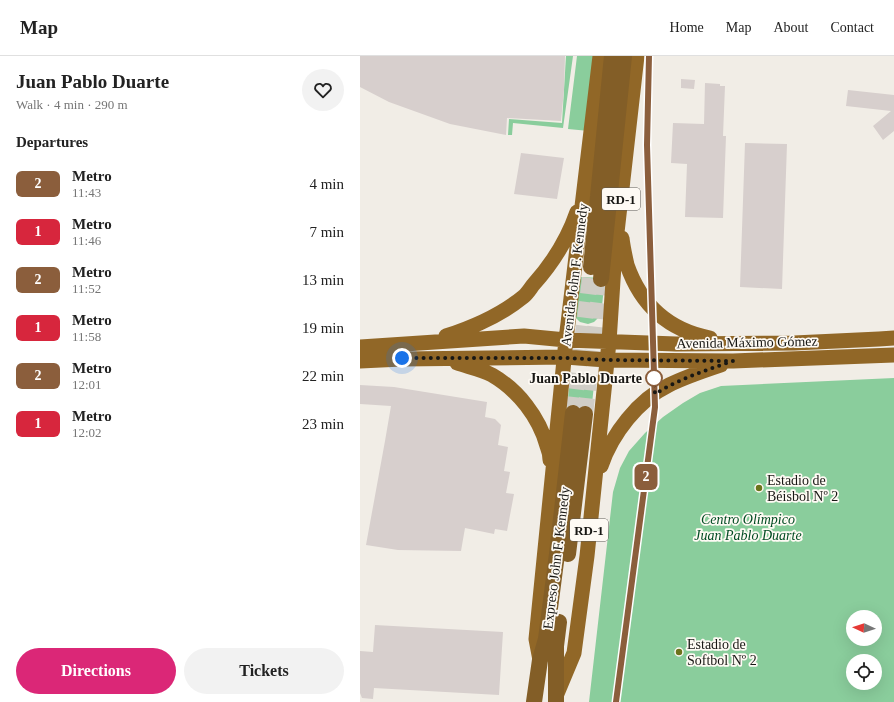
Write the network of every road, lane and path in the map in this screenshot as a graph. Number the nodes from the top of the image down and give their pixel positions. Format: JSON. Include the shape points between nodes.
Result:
{"nodes":[{"id":1,"x":600,"y":56,"type":"edge"},
{"id":2,"x":612,"y":56,"type":"edge"},
{"id":3,"x":624,"y":56,"type":"edge"},
{"id":4,"x":637,"y":56,"type":"edge"},
{"id":5,"x":584,"y":192,"type":"junction"},
{"id":6,"x":622,"y":195,"type":"junction"},
{"id":7,"x":894,"y":338,"type":"edge"},
{"id":8,"x":566,"y":340,"type":"junction"},
{"id":9,"x":426,"y":342,"type":"junction"},
{"id":10,"x":609,"y":342,"type":"junction"},
{"id":11,"x":732,"y":343,"type":"junction"},
{"id":12,"x":360,"y":347,"type":"edge"},
{"id":13,"x":894,"y":355,"type":"edge"},
{"id":14,"x":565,"y":358,"type":"junction"},
{"id":15,"x":433,"y":359,"type":"junction"},
{"id":16,"x":607,"y":360,"type":"junction"},
{"id":17,"x":360,"y":361,"type":"edge"},
{"id":18,"x":733,"y":361,"type":"junction"},
{"id":19,"x":594,"y":486,"type":"junction"},
{"id":20,"x":552,"y":491,"type":"junction"},
{"id":21,"x":540,"y":660,"type":"junction"},
{"id":22,"x":556,"y":699,"type":"edge"},
{"id":23,"x":534,"y":702,"type":"edge"}],
"edges":[{"from":1,"to":5,"type":"main road","name":"Avenida John F. Kennedy","number":"RD-1"},
{"from":2,"to":3,"type":"highway","number":"RD-1","via":[[596,278]]},
{"from":4,"to":6,"type":"main road","number":"RD-1"},
{"from":5,"to":8,"type":"main road","name":"Avenida John F. Kennedy","number":"RD-1"},
{"from":5,"to":9,"type":"main road","via":[[563,241],[538,280],[524,296],[488,319]]},
{"from":6,"to":10,"type":"main road","number":"RD-1"},
{"from":6,"to":11,"type":"main road","via":[[622,238],[627,264],[651,307],[674,326],[700,336]]},
{"from":7,"to":11,"type":"main road","name":"Avenida Máximo Gómez"},
{"from":8,"to":9,"type":"main road","name":"Avenida Máximo Gómez","via":[[524,336]]},
{"from":8,"to":10,"type":"main road","name":"Avenida Máximo Gómez"},
{"from":8,"to":14,"type":"main road","name":"Avenida John F. Kennedy","number":"RD-1"},
{"from":9,"to":12,"type":"main road","name":"Avenida Máximo Gómez"},
{"from":10,"to":11,"type":"main road","name":"Avenida Máximo Gómez"},
{"from":10,"to":16,"type":"main road","number":"RD-1"},
{"from":13,"to":18,"type":"main road","name":"Avenida Máximo Gómez"},
{"from":14,"to":15,"type":"main road","name":"Avenida Máximo Gómez"},
{"from":14,"to":16,"type":"main road","name":"Avenida Máximo Gómez"},
{"from":14,"to":20,"type":"main road","name":"Avenida John F. Kennedy","number":"RD-1"},
{"from":15,"to":17,"type":"main road","name":"Avenida Máximo Gómez"},
{"from":15,"to":20,"type":"main road","via":[[477,369],[492,375],[514,390],[536,418],[544,434],[550,457]]},
{"from":16,"to":18,"type":"main road","name":"Avenida Máximo Gómez"},
{"from":16,"to":19,"type":"main road","number":"RD-1"},
{"from":18,"to":19,"type":"main road","via":[[668,385],[639,407],[619,430],[605,452]]},
{"from":19,"to":22,"type":"main road","number":"RD-1","via":[[574,653]]},
{"from":20,"to":21,"type":"main road","name":"Avenida John F. Kennedy","number":"RD-1","via":[[536,639]]},
{"from":21,"to":22,"type":"highway","name":"Expreso John F. Kennedy","number":"RD-1","via":[[546,639],[579,414],[572,526],[556,646]]},
{"from":21,"to":23,"type":"highway","name":"Expreso John F. Kennedy","number":"RD-1"}]}
